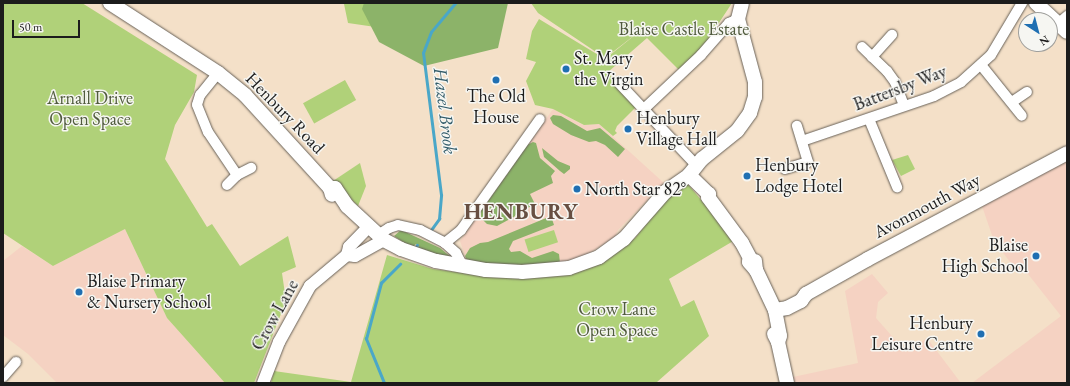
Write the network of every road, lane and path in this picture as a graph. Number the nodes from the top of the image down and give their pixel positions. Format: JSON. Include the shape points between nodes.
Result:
{"nodes":[{"id":1,"x":110,"y":3,"type":"edge"},
{"id":2,"x":742,"y":3,"type":"edge"},
{"id":3,"x":1022,"y":3,"type":"edge"},
{"id":4,"x":1036,"y":3,"type":"edge"},
{"id":5,"x":738,"y":19,"type":"junction"},
{"id":6,"x":1064,"y":24,"type":"edge"},
{"id":7,"x":892,"y":35,"type":"dead end"},
{"id":8,"x":862,"y":47,"type":"dead end"},
{"id":9,"x":872,"y":57,"type":"junction"},
{"id":10,"x":980,"y":65,"type":"junction"},
{"id":11,"x":218,"y":73,"type":"junction"},
{"id":12,"x":619,"y":83,"type":"dead end"},
{"id":13,"x":1027,"y":92,"type":"dead end"},
{"id":14,"x":1012,"y":102,"type":"junction"},
{"id":15,"x":904,"y":105,"type":"junction"},
{"id":16,"x":645,"y":108,"type":"junction"},
{"id":17,"x":1022,"y":116,"type":"dead end"},
{"id":18,"x":540,"y":119,"type":"dead end"},
{"id":19,"x":869,"y":119,"type":"junction"},
{"id":20,"x":797,"y":126,"type":"dead end"},
{"id":21,"x":802,"y":141,"type":"junction"},
{"id":22,"x":1067,"y":153,"type":"edge"},
{"id":23,"x":251,"y":168,"type":"dead end"},
{"id":24,"x":785,"y":169,"type":"dead end"},
{"id":25,"x":693,"y":170,"type":"junction"},
{"id":26,"x":237,"y":175,"type":"junction"},
{"id":27,"x":227,"y":185,"type":"dead end"},
{"id":28,"x":897,"y":188,"type":"dead end"},
{"id":29,"x":377,"y":234,"type":"junction"},
{"id":30,"x":445,"y":243,"type":"junction"},
{"id":31,"x":347,"y":255,"type":"junction"},
{"id":32,"x":459,"y":266,"type":"junction"},
{"id":33,"x":775,"y":310,"type":"junction"},
{"id":34,"x":16,"y":362,"type":"dead end"},
{"id":35,"x":3,"y":377,"type":"edge"},
{"id":36,"x":263,"y":383,"type":"edge"},
{"id":37,"x":787,"y":383,"type":"edge"}],
"edges":[{"from":1,"to":11,"type":"main road","name":"Henbury Road"},
{"from":2,"to":5,"type":"main road","name":"Henbury Road"},
{"from":3,"to":10,"type":"street","name":"Battersby Way","via":[[991,54]]},
{"from":4,"to":6,"type":"main road"},
{"from":5,"to":16,"type":"street","via":[[730,23],[701,55]]},
{"from":5,"to":25,"type":"main road","name":"Henbury Road","via":[[755,82],[754,107],[737,131]]},
{"from":7,"to":9,"type":"street"},
{"from":8,"to":9,"type":"street"},
{"from":9,"to":15,"type":"street","via":[[895,82]]},
{"from":10,"to":14,"type":"street"},
{"from":10,"to":15,"type":"street","name":"Battersby Way","via":[[948,89]]},
{"from":11,"to":26,"type":"street","via":[[200,95],[197,105],[208,132]]},
{"from":11,"to":29,"type":"main road","name":"Henbury Road","via":[[245,95],[330,188],[335,188],[341,195],[341,200]]},
{"from":12,"to":16,"type":"street"},
{"from":13,"to":14,"type":"street"},
{"from":14,"to":17,"type":"street"},
{"from":15,"to":19,"type":"street","name":"Battersby Way"},
{"from":16,"to":25,"type":"street"},
{"from":18,"to":30,"type":"street","via":[[461,230]]},
{"from":19,"to":21,"type":"street","name":"Battersby Way"},
{"from":19,"to":28,"type":"street"},
{"from":20,"to":21,"type":"street"},
{"from":21,"to":24,"type":"street","via":[[808,162]]},
{"from":22,"to":33,"type":"main road","name":"Avonmouth Way","via":[[806,294],[794,296]]},
{"from":23,"to":26,"type":"street"},
{"from":25,"to":32,"type":"main road","name":"Henbury Road","via":[[665,192],[640,223],[612,249],[585,263],[554,270],[522,272]]},
{"from":25,"to":33,"type":"main road","via":[[705,193],[742,243]]},
{"from":26,"to":27,"type":"street"},
{"from":29,"to":30,"type":"street","via":[[398,225],[423,232]]},
{"from":29,"to":31,"type":"street","name":"Crow Lane","via":[[349,247]]},
{"from":29,"to":31,"type":"street","name":"Crow Lane","via":[[356,256]]},
{"from":29,"to":32,"type":"main road","name":"Henbury Road","via":[[413,254]]},
{"from":30,"to":32,"type":"street","via":[[456,253],[460,261]]},
{"from":31,"to":36,"type":"street","name":"Crow Lane","via":[[318,277],[306,291],[279,342]]},
{"from":33,"to":37,"type":"main road","via":[[772,325]]},
{"from":34,"to":35,"type":"street"}]}
